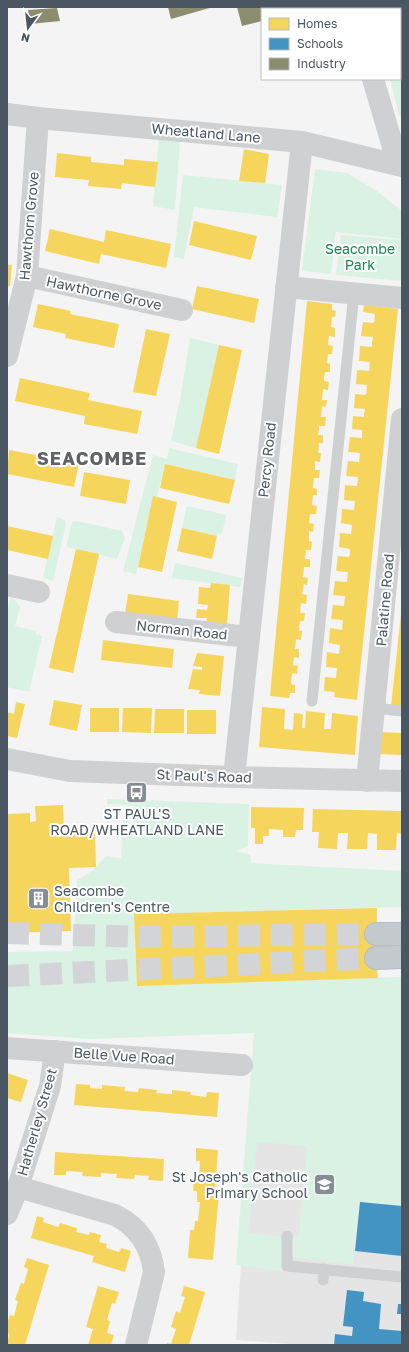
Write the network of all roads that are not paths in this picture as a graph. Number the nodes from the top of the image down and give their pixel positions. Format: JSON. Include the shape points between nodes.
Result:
{"nodes":[{"id":1,"x":373,"y":80,"type":"edge"},
{"id":2,"x":7,"y":114,"type":"edge"},
{"id":3,"x":38,"y":118,"type":"junction"},
{"id":4,"x":302,"y":142,"type":"junction"},
{"id":5,"x":402,"y":161,"type":"edge"},
{"id":6,"x":402,"y":166,"type":"edge"},
{"id":7,"x":27,"y":276,"type":"junction"},
{"id":8,"x":286,"y":287,"type":"junction"},
{"id":9,"x":354,"y":293,"type":"junction"},
{"id":10,"x":402,"y":298,"type":"edge"},
{"id":11,"x":182,"y":310,"type":"dead end"},
{"id":12,"x":7,"y":356,"type":"edge"},
{"id":13,"x":402,"y":419,"type":"edge"},
{"id":14,"x":402,"y":423,"type":"edge"},
{"id":15,"x":7,"y":585,"type":"edge"},
{"id":16,"x":39,"y":592,"type":"dead end"},
{"id":17,"x":116,"y":622,"type":"dead end"},
{"id":18,"x":248,"y":637,"type":"junction"},
{"id":19,"x":312,"y":701,"type":"dead end"},
{"id":20,"x":374,"y":708,"type":"junction"},
{"id":21,"x":402,"y":711,"type":"edge"},
{"id":22,"x":7,"y":760,"type":"edge"},
{"id":23,"x":234,"y":777,"type":"junction"},
{"id":24,"x":367,"y":781,"type":"junction"},
{"id":25,"x":402,"y":781,"type":"edge"},
{"id":26,"x":376,"y":934,"type":"tunnel mouth"},
{"id":27,"x":402,"y":934,"type":"edge"},
{"id":28,"x":402,"y":957,"type":"edge"},
{"id":29,"x":376,"y":958,"type":"tunnel mouth"},
{"id":30,"x":7,"y":1048,"type":"edge"},
{"id":31,"x":55,"y":1051,"type":"junction"},
{"id":32,"x":242,"y":1065,"type":"dead end"},
{"id":33,"x":18,"y":1187,"type":"junction"},
{"id":34,"x":7,"y":1214,"type":"edge"},
{"id":35,"x":287,"y":1236,"type":"dead end"},
{"id":36,"x":402,"y":1277,"type":"edge"},
{"id":37,"x":136,"y":1345,"type":"edge"}],
"edges":[{"from":1,"to":5,"type":"main road","via":[[393,147]]},
{"from":2,"to":3,"type":"street","name":"Wheatland Lane"},
{"from":3,"to":4,"type":"street","name":"Wheatland Lane"},
{"from":3,"to":7,"type":"street","name":"Hawthorn Grove"},
{"from":4,"to":6,"type":"street","name":"Wheatland Lane"},
{"from":4,"to":8,"type":"street","name":"Percy Road"},
{"from":7,"to":11,"type":"street","name":"Hawthorne Grove"},
{"from":7,"to":12,"type":"street","name":"Hawthorn Grove"},
{"from":8,"to":9,"type":"street"},
{"from":8,"to":18,"type":"street","name":"Percy Road"},
{"from":9,"to":10,"type":"street"},
{"from":9,"to":19,"type":"lane"},
{"from":13,"to":14,"type":"street","name":"Palatine Road"},
{"from":14,"to":20,"type":"street","name":"Palatine Road"},
{"from":15,"to":16,"type":"street"},
{"from":17,"to":18,"type":"street","name":"Norman Road"},
{"from":18,"to":23,"type":"street","name":"Percy Road"},
{"from":20,"to":21,"type":"lane"},
{"from":20,"to":24,"type":"street","name":"Palatine Road"},
{"from":22,"to":23,"type":"street","name":"St Paul's Road","via":[[70,771]]},
{"from":23,"to":24,"type":"street","name":"St Paul's Road"},
{"from":24,"to":25,"type":"street","name":"St Paul's Road"},
{"from":26,"to":27,"type":"highway"},
{"from":28,"to":29,"type":"highway"},
{"from":30,"to":31,"type":"street","name":"Belle Vue Road"},
{"from":31,"to":32,"type":"street","name":"Belle Vue Road"},
{"from":31,"to":33,"type":"street","name":"Hatherley Street","via":[[50,1086]]},
{"from":33,"to":34,"type":"street","name":"Hatherley Street"},
{"from":33,"to":37,"type":"street","via":[[115,1215],[126,1220],[144,1238],[153,1261],[154,1272]]},
{"from":35,"to":36,"type":"lane","via":[[287,1266],[324,1275]]}]}
